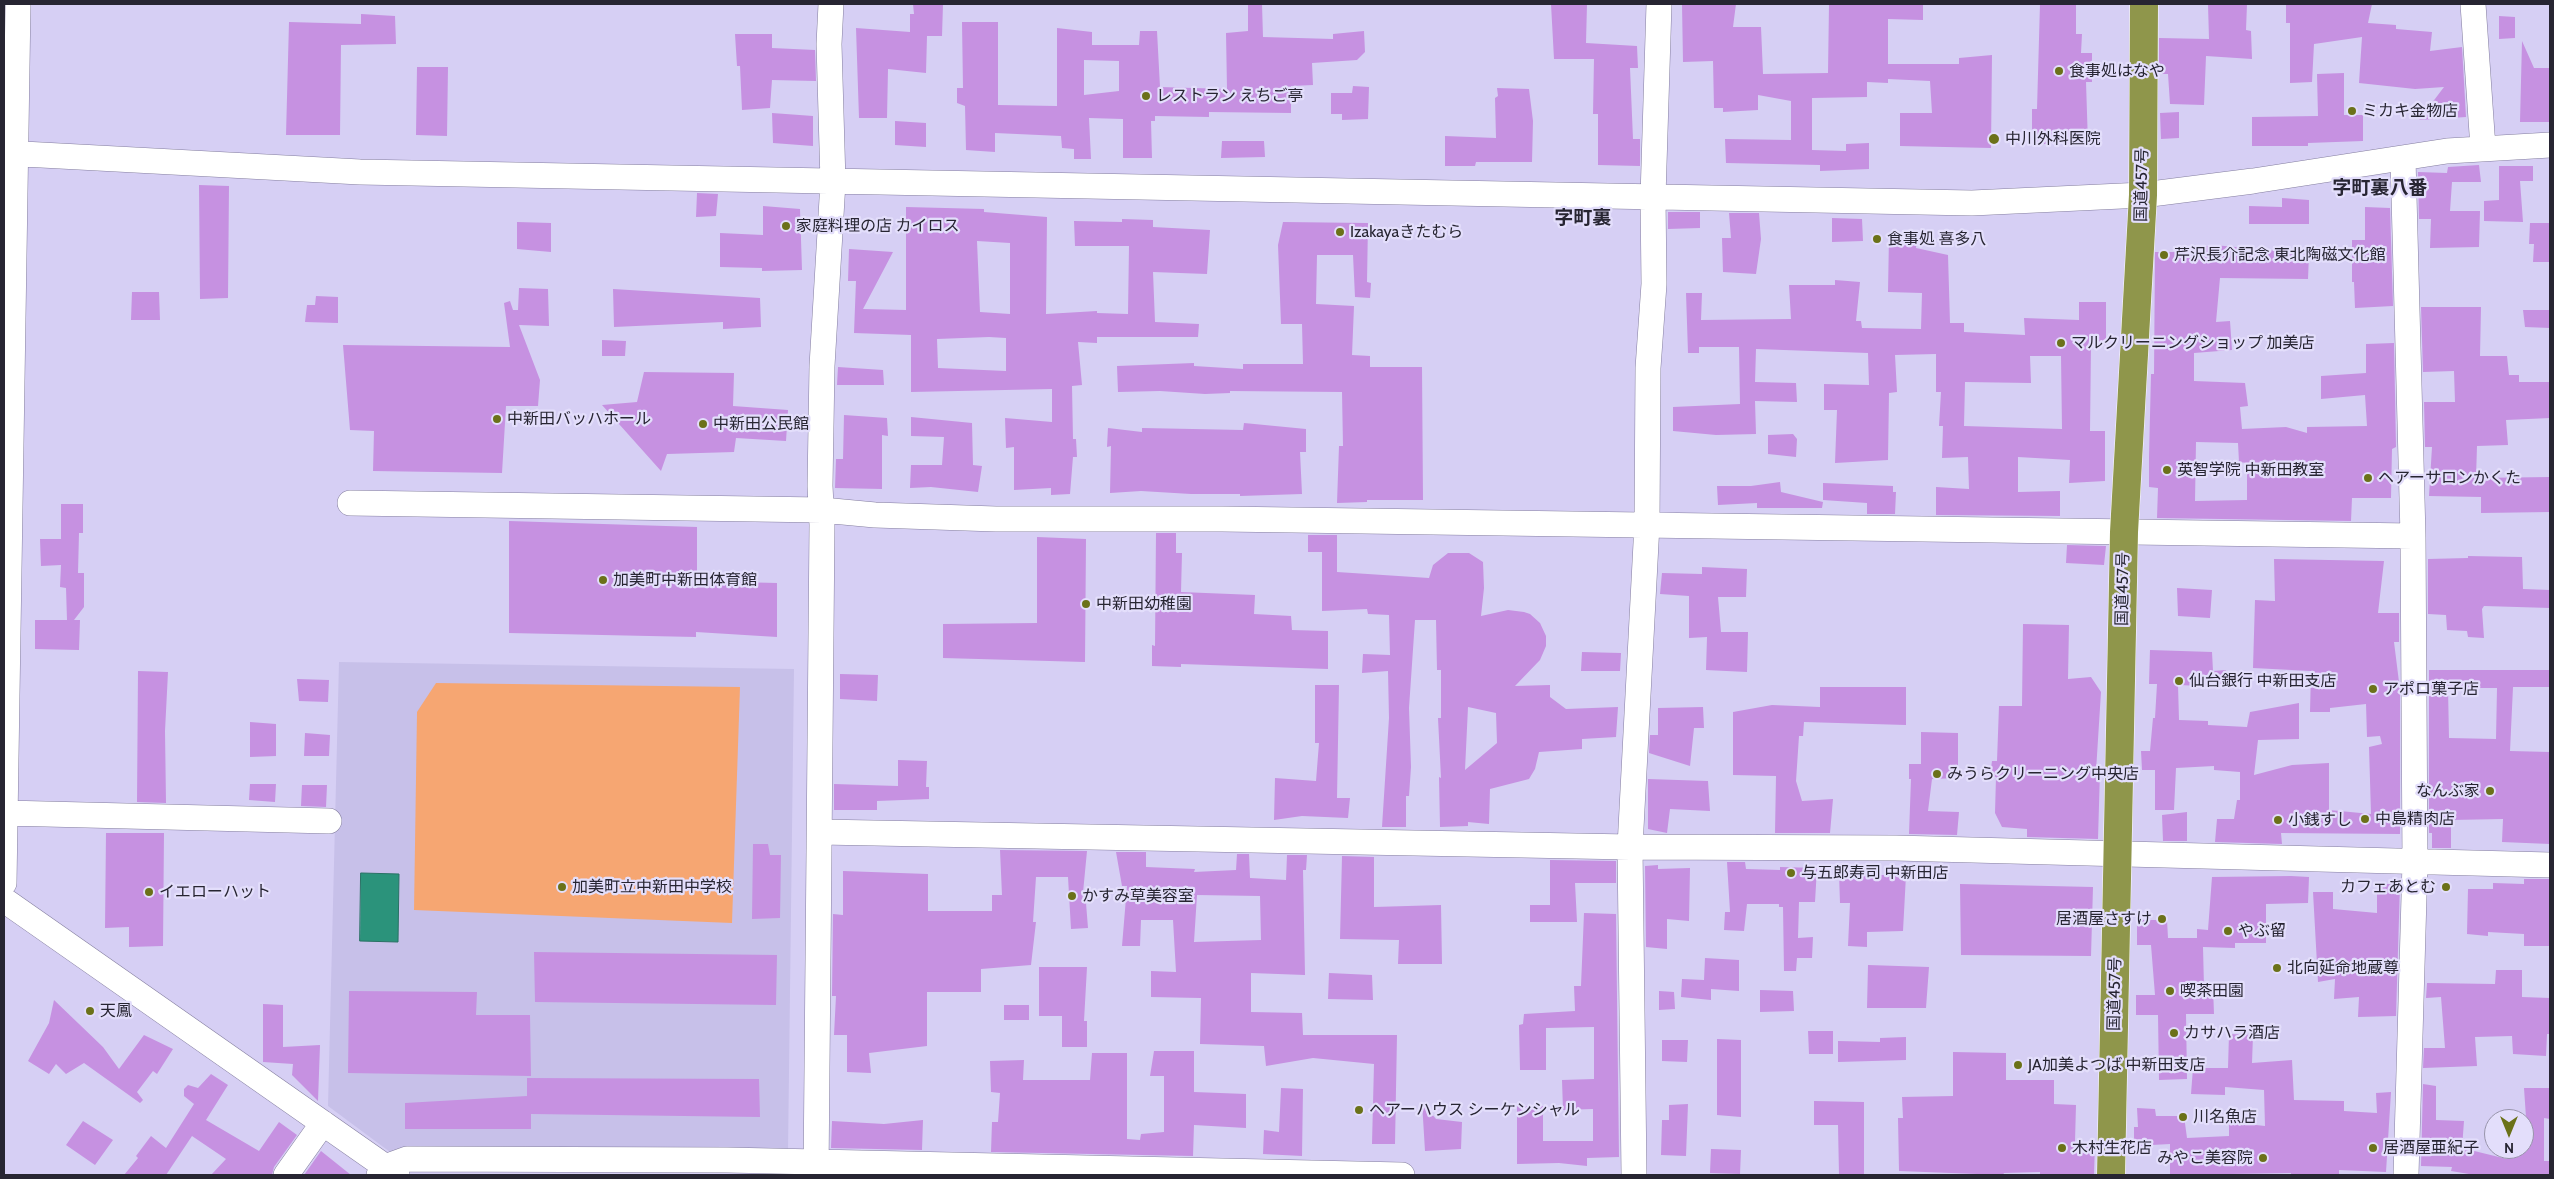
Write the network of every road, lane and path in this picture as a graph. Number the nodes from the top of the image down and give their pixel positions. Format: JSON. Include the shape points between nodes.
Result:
{"nodes":[{"id":1,"x":18,"y":4,"type":"edge"},
{"id":2,"x":831,"y":4,"type":"edge"},
{"id":3,"x":1659,"y":4,"type":"edge"},
{"id":4,"x":2144,"y":4,"type":"edge"},
{"id":5,"x":2474,"y":4,"type":"edge"},
{"id":6,"x":2550,"y":145,"type":"edge"},
{"id":7,"x":2483,"y":148,"type":"junction"},
{"id":8,"x":9,"y":153,"type":"edge"},
{"id":9,"x":2403,"y":158,"type":"junction"},
{"id":10,"x":833,"y":182,"type":"junction"},
{"id":11,"x":2143,"y":195,"type":"junction"},
{"id":12,"x":1653,"y":197,"type":"junction"},
{"id":13,"x":8,"y":367,"type":"edge"},
{"id":14,"x":7,"y":482,"type":"edge"},
{"id":15,"x":350,"y":503,"type":"dead end"},
{"id":16,"x":822,"y":510,"type":"junction"},
{"id":17,"x":1647,"y":524,"type":"junction"},
{"id":18,"x":2124,"y":532,"type":"junction"},
{"id":19,"x":2413,"y":536,"type":"junction"},
{"id":20,"x":4,"y":813,"type":"edge"},
{"id":21,"x":328,"y":821,"type":"dead end"},
{"id":22,"x":820,"y":832,"type":"junction"},
{"id":23,"x":1630,"y":847,"type":"junction"},
{"id":24,"x":2118,"y":853,"type":"junction"},
{"id":25,"x":2415,"y":862,"type":"junction"},
{"id":26,"x":2550,"y":865,"type":"edge"},
{"id":27,"x":4,"y":883,"type":"edge"},
{"id":28,"x":4,"y":900,"type":"edge"},
{"id":29,"x":323,"y":1123,"type":"junction"},
{"id":30,"x":816,"y":1169,"type":"edge"},
{"id":31,"x":387,"y":1172,"type":"edge"},
{"id":32,"x":286,"y":1175,"type":"edge"},
{"id":33,"x":1402,"y":1175,"type":"edge"},
{"id":34,"x":1634,"y":1175,"type":"edge"},
{"id":35,"x":2111,"y":1175,"type":"edge"},
{"id":36,"x":2406,"y":1175,"type":"edge"}],
"edges":[{"from":1,"to":8,"type":"street"},
{"from":2,"to":10,"type":"street"},
{"from":3,"to":12,"type":"street"},
{"from":4,"to":11,"type":"highway","name":"国道457号"},
{"from":5,"to":7,"type":"street"},
{"from":6,"to":7,"type":"street"},
{"from":7,"to":9,"type":"street"},
{"from":8,"to":10,"type":"street","via":[[360,172]]},
{"from":8,"to":13,"type":"street"},
{"from":9,"to":11,"type":"street"},
{"from":9,"to":19,"type":"street"},
{"from":10,"to":12,"type":"street"},
{"from":10,"to":16,"type":"street","via":[[822,366]]},
{"from":11,"to":12,"type":"street","via":[[1972,203]]},
{"from":11,"to":18,"type":"highway","name":"国道457号"},
{"from":12,"to":17,"type":"street","via":[[1654,284],[1648,368]]},
{"from":13,"to":14,"type":"street"},
{"from":14,"to":20,"type":"street"},
{"from":15,"to":16,"type":"street"},
{"from":16,"to":17,"type":"street","via":[[996,519]]},
{"from":16,"to":22,"type":"street"},
{"from":17,"to":18,"type":"street"},
{"from":17,"to":23,"type":"street"},
{"from":18,"to":19,"type":"street"},
{"from":18,"to":24,"type":"highway","name":"国道457号"},
{"from":19,"to":25,"type":"street"},
{"from":20,"to":21,"type":"street"},
{"from":20,"to":27,"type":"street"},
{"from":22,"to":23,"type":"street"},
{"from":22,"to":30,"type":"street"},
{"from":23,"to":24,"type":"street"},
{"from":23,"to":34,"type":"street"},
{"from":24,"to":25,"type":"street"},
{"from":24,"to":35,"type":"highway","name":"国道457号"},
{"from":25,"to":26,"type":"street"},
{"from":25,"to":36,"type":"street"},
{"from":28,"to":29,"type":"street"},
{"from":29,"to":31,"type":"street"},
{"from":29,"to":32,"type":"street"},
{"from":30,"to":31,"type":"street","via":[[727,1160],[406,1160]]},
{"from":30,"to":33,"type":"street"}]}
